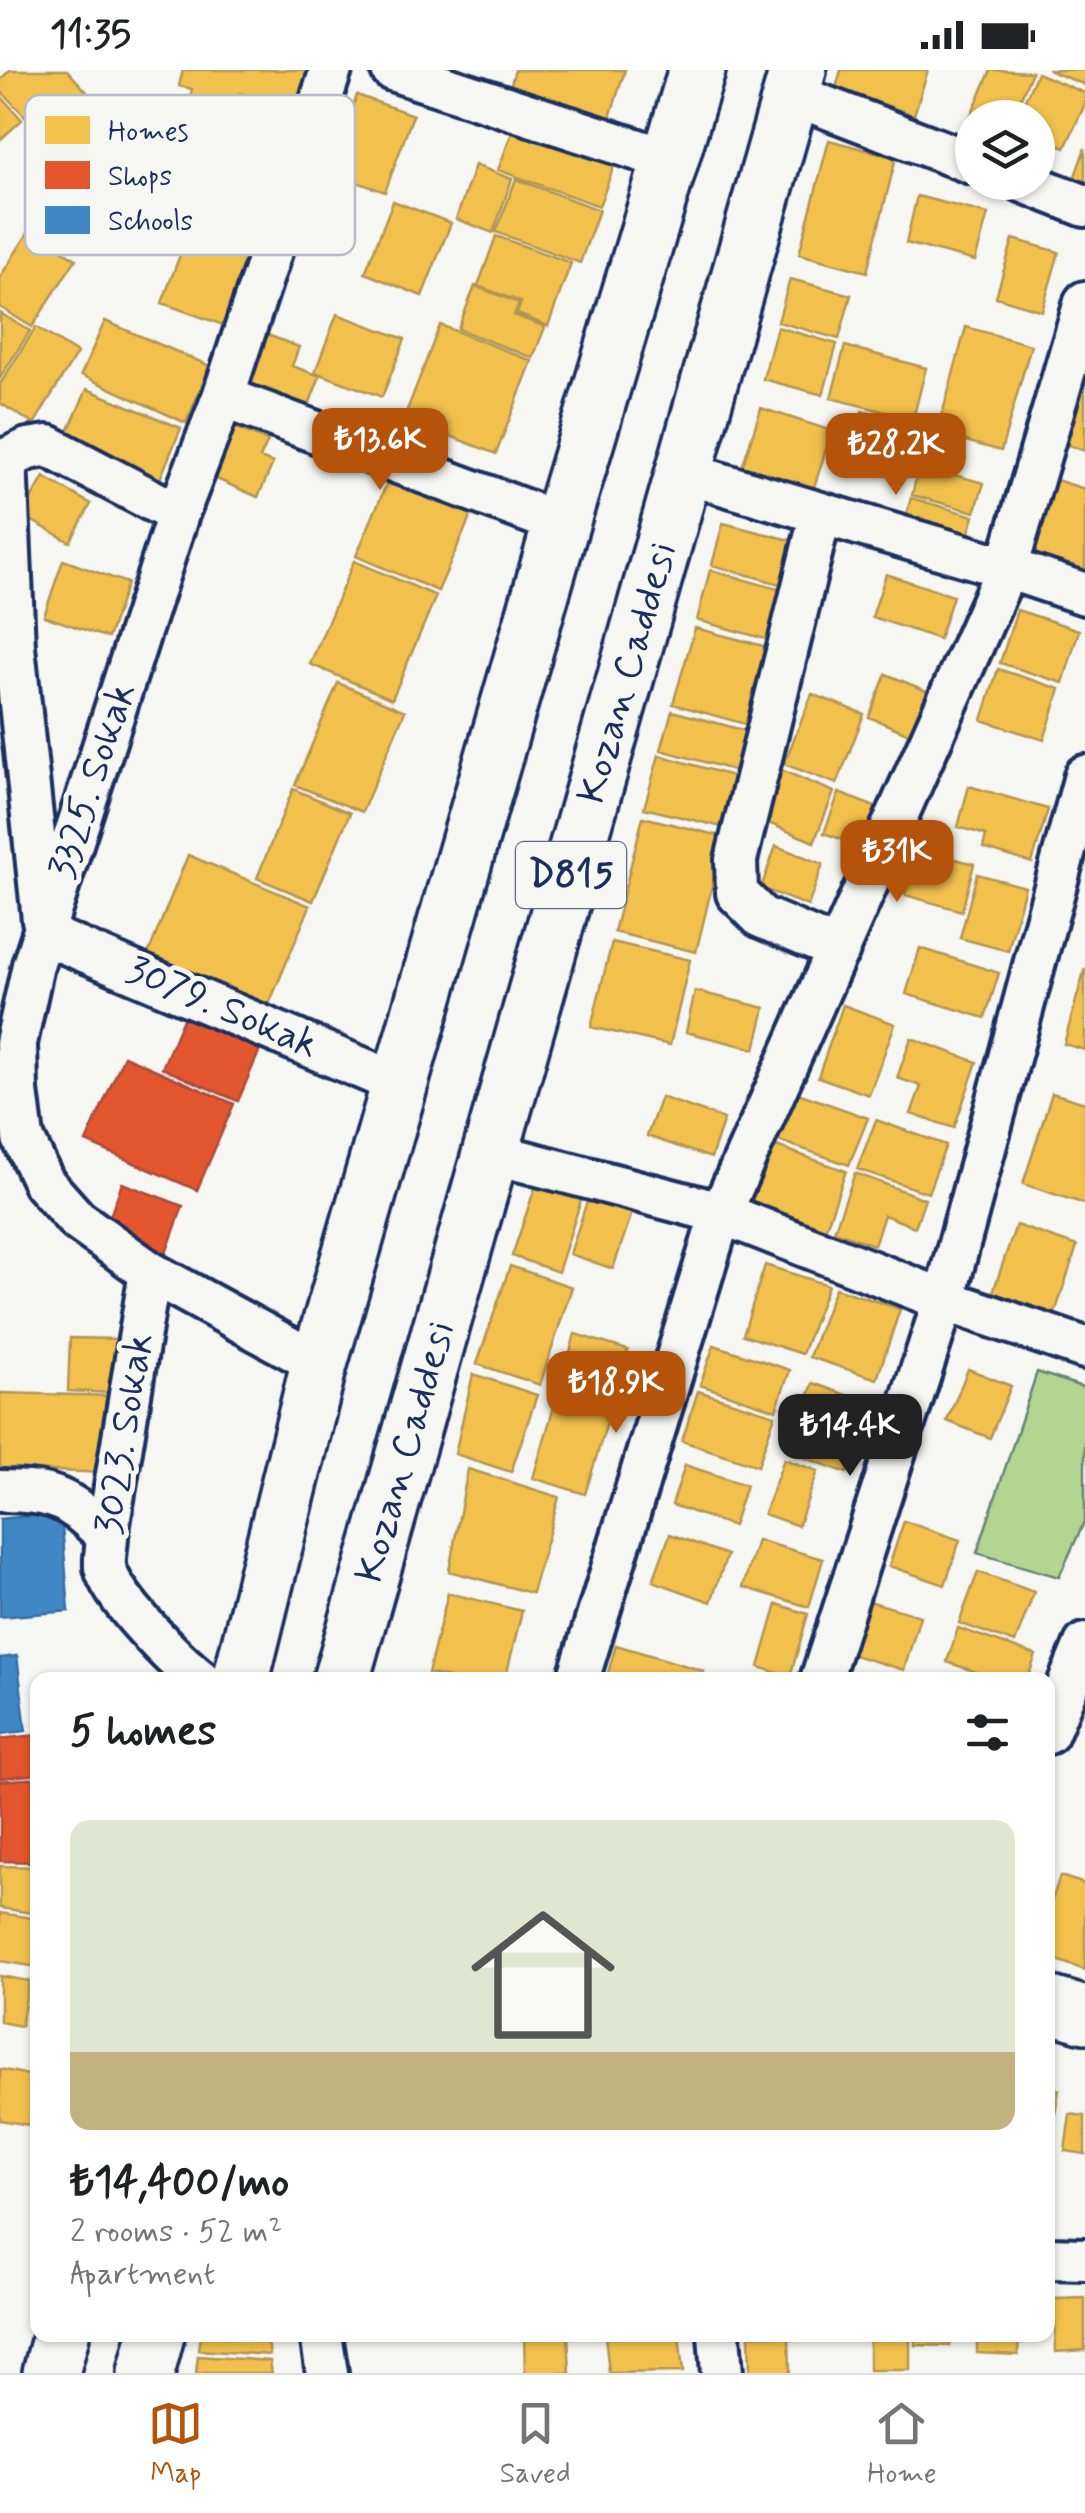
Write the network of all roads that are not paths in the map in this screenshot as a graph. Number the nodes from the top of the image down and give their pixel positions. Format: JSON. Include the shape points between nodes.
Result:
{"nodes":[{"id":1,"x":331,"y":70,"type":"edge"},
{"id":2,"x":392,"y":70,"type":"edge"},
{"id":3,"x":697,"y":70,"type":"edge"},
{"id":4,"x":794,"y":82,"type":"edge"},
{"id":5,"x":323,"y":95,"type":"edge"},
{"id":6,"x":955,"y":155,"type":"edge"},
{"id":7,"x":669,"y":160,"type":"junction"},
{"id":8,"x":1055,"y":194,"type":"edge"},
{"id":9,"x":1085,"y":206,"type":"edge"},
{"id":10,"x":270,"y":255,"type":"edge"},
{"id":11,"x":1085,"y":302,"type":"edge"},
{"id":12,"x":223,"y":396,"type":"junction"},
{"id":13,"x":3,"y":461,"type":"edge"},
{"id":14,"x":685,"y":473,"type":"junction"},
{"id":15,"x":821,"y":513,"type":"junction"},
{"id":16,"x":178,"y":514,"type":"junction"},
{"id":17,"x":561,"y":524,"type":"junction"},
{"id":18,"x":1008,"y":568,"type":"junction"},
{"id":19,"x":1085,"y":594,"type":"edge"},
{"id":20,"x":7,"y":649,"type":"edge"},
{"id":21,"x":1085,"y":776,"type":"edge"},
{"id":22,"x":44,"y":934,"type":"junction"},
{"id":23,"x":839,"y":950,"type":"junction"},
{"id":24,"x":400,"y":1084,"type":"junction"},
{"id":25,"x":492,"y":1153,"type":"junction"},
{"id":26,"x":721,"y":1213,"type":"junction"},
{"id":27,"x":150,"y":1272,"type":"junction"},
{"id":28,"x":944,"y":1300,"type":"junction"},
{"id":29,"x":1085,"y":1348,"type":"edge"},
{"id":30,"x":319,"y":1364,"type":"junction"},
{"id":31,"x":0,"y":1491,"type":"edge"},
{"id":32,"x":107,"y":1536,"type":"junction"},
{"id":33,"x":1085,"y":1644,"type":"edge"},
{"id":34,"x":192,"y":1672,"type":"edge"},
{"id":35,"x":243,"y":1672,"type":"edge"},
{"id":36,"x":342,"y":1672,"type":"edge"},
{"id":37,"x":580,"y":1672,"type":"edge"},
{"id":38,"x":825,"y":1672,"type":"edge"},
{"id":39,"x":1055,"y":1716,"type":"edge"},
{"id":40,"x":1055,"y":2006,"type":"edge"},
{"id":41,"x":1085,"y":2015,"type":"edge"},
{"id":42,"x":1055,"y":2258,"type":"edge"},
{"id":43,"x":1085,"y":2259,"type":"edge"},
{"id":44,"x":59,"y":2342,"type":"edge"},
{"id":45,"x":154,"y":2342,"type":"edge"},
{"id":46,"x":322,"y":2342,"type":"edge"},
{"id":47,"x":720,"y":2342,"type":"edge"},
{"id":48,"x":51,"y":2373,"type":"edge"},
{"id":49,"x":146,"y":2373,"type":"edge"},
{"id":50,"x":327,"y":2373,"type":"edge"},
{"id":51,"x":722,"y":2373,"type":"edge"}],
"edges":[{"from":1,"to":5,"type":"street","name":"3325. Sokak"},
{"from":2,"to":7,"type":"street"},
{"from":3,"to":7,"type":"main road","number":"D815"},
{"from":4,"to":6,"type":"street"},
{"from":4,"to":14,"type":"main road","name":"Kozan Caddesi","number":"D815"},
{"from":7,"to":17,"type":"main road","number":"D815"},
{"from":8,"to":9,"type":"street"},
{"from":10,"to":12,"type":"street","name":"3325. Sokak"},
{"from":11,"to":18,"type":"street"},
{"from":12,"to":16,"type":"street","name":"3325. Sokak"},
{"from":12,"to":17,"type":"street"},
{"from":13,"to":16,"type":"street","via":[[48,446]]},
{"from":13,"to":20,"type":"street"},
{"from":14,"to":15,"type":"street"},
{"from":14,"to":25,"type":"main road","name":"Kozan Caddesi","number":"D815"},
{"from":15,"to":18,"type":"street"},
{"from":15,"to":23,"type":"street","via":[[736,860],[737,893],[761,917]]},
{"from":16,"to":22,"type":"street","name":"3325. Sokak"},
{"from":17,"to":24,"type":"main road","number":"D815"},
{"from":18,"to":19,"type":"street"},
{"from":18,"to":23,"type":"street"},
{"from":20,"to":22,"type":"street"},
{"from":21,"to":28,"type":"street"},
{"from":22,"to":24,"type":"street","name":"3079. Sokak"},
{"from":22,"to":27,"type":"street","name":"3325. Sokak","via":[[16,1043],[23,1138],[44,1183],[77,1220]]},
{"from":23,"to":26,"type":"street"},
{"from":24,"to":30,"type":"main road","number":"D815"},
{"from":25,"to":26,"type":"street"},
{"from":25,"to":36,"type":"main road","name":"Kozan Caddesi","number":"D815"},
{"from":26,"to":28,"type":"street"},
{"from":26,"to":37,"type":"street"},
{"from":27,"to":30,"type":"street","name":"3325. Sokak"},
{"from":27,"to":32,"type":"street","name":"3023. Sokak"},
{"from":28,"to":29,"type":"street"},
{"from":28,"to":38,"type":"street"},
{"from":30,"to":35,"type":"main road","number":"D815"},
{"from":31,"to":32,"type":"street","via":[[58,1496]]},
{"from":32,"to":34,"type":"street","name":"3023. Sokak","via":[[105,1568],[116,1589]]},
{"from":33,"to":39,"type":"street"},
{"from":40,"to":41,"type":"main road"},
{"from":42,"to":43,"type":"street"},
{"from":44,"to":48,"type":"main road"},
{"from":45,"to":49,"type":"main road"},
{"from":46,"to":50,"type":"street"},
{"from":47,"to":51,"type":"street"}]}
